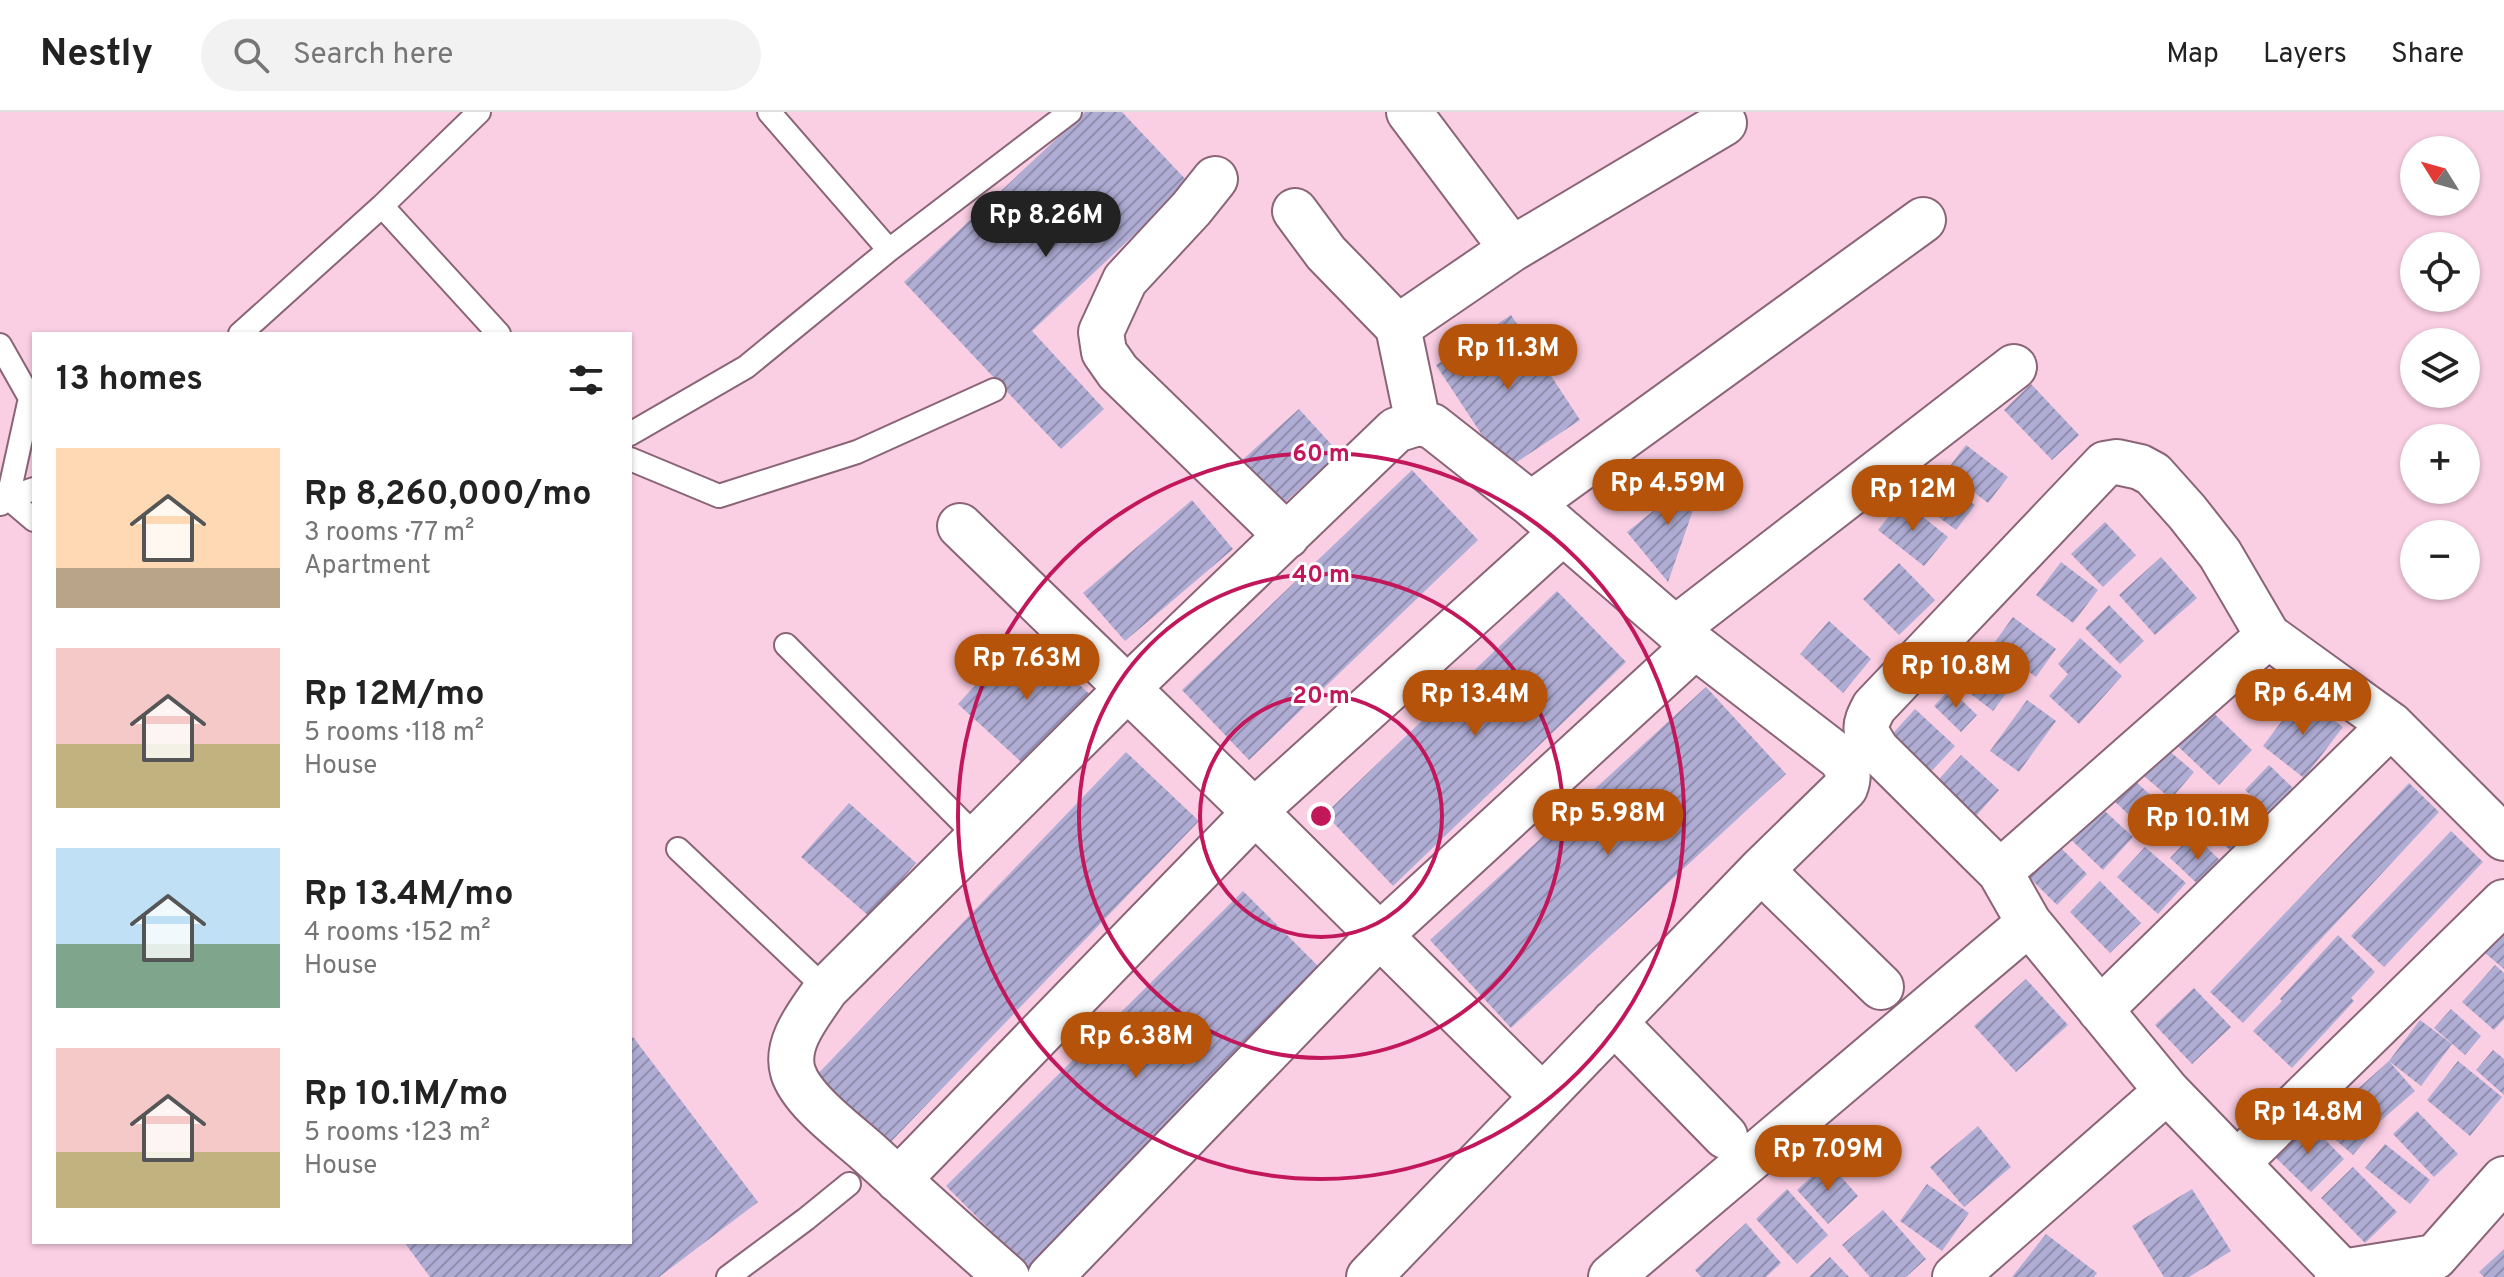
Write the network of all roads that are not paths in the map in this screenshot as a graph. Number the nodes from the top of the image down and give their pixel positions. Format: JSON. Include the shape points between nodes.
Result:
{"nodes":[{"id":1,"x":479,"y":112,"type":"edge"},
{"id":2,"x":769,"y":112,"type":"edge"},
{"id":3,"x":1070,"y":112,"type":"edge"},
{"id":4,"x":1409,"y":112,"type":"edge"},
{"id":5,"x":1724,"y":123,"type":"dead end"},
{"id":6,"x":1215,"y":179,"type":"dead end"},
{"id":7,"x":382,"y":206,"type":"junction"},
{"id":8,"x":1295,"y":211,"type":"dead end"},
{"id":9,"x":1923,"y":220,"type":"dead end"},
{"id":10,"x":1512,"y":249,"type":"junction"},
{"id":11,"x":889,"y":250,"type":"junction"},
{"id":12,"x":1398,"y":327,"type":"junction"},
{"id":13,"x":242,"y":332,"type":"edge"},
{"id":14,"x":497,"y":332,"type":"edge"},
{"id":15,"x":0,"y":345,"type":"edge"},
{"id":16,"x":2014,"y":367,"type":"dead end"},
{"id":17,"x":994,"y":390,"type":"dead end"},
{"id":18,"x":1418,"y":423,"type":"junction"},
{"id":19,"x":632,"y":433,"type":"edge"},
{"id":20,"x":632,"y":460,"type":"edge"},
{"id":21,"x":32,"y":490,"type":"edge"},
{"id":22,"x":4,"y":501,"type":"edge"},
{"id":23,"x":1547,"y":518,"type":"junction"},
{"id":24,"x":32,"y":519,"type":"edge"},
{"id":25,"x":960,"y":526,"type":"dead end"},
{"id":26,"x":1287,"y":536,"type":"junction"},
{"id":27,"x":2268,"y":636,"type":"junction"},
{"id":28,"x":1685,"y":637,"type":"junction"},
{"id":29,"x":786,"y":645,"type":"dead end"},
{"id":30,"x":1127,"y":690,"type":"junction"},
{"id":31,"x":2391,"y":725,"type":"junction"},
{"id":32,"x":1255,"y":812,"type":"junction"},
{"id":33,"x":978,"y":838,"type":"junction"},
{"id":34,"x":2504,"y":838,"type":"edge"},
{"id":35,"x":678,"y":849,"type":"dead end"},
{"id":36,"x":1761,"y":870,"type":"junction"},
{"id":37,"x":2000,"y":872,"type":"junction"},
{"id":38,"x":2504,"y":902,"type":"edge"},
{"id":39,"x":2029,"y":923,"type":"junction"},
{"id":40,"x":1379,"y":936,"type":"junction"},
{"id":41,"x":1881,"y":987,"type":"dead end"},
{"id":42,"x":826,"y":989,"type":"junction"},
{"id":43,"x":2100,"y":1010,"type":"junction"},
{"id":44,"x":1614,"y":1022,"type":"junction"},
{"id":45,"x":2167,"y":1091,"type":"junction"},
{"id":46,"x":1542,"y":1096,"type":"junction"},
{"id":47,"x":1725,"y":1136,"type":"dead end"},
{"id":48,"x":2237,"y":1163,"type":"junction"},
{"id":49,"x":2504,"y":1179,"type":"edge"},
{"id":50,"x":898,"y":1180,"type":"junction"},
{"id":51,"x":849,"y":1184,"type":"dead end"},
{"id":52,"x":2447,"y":1267,"type":"edge"},
{"id":53,"x":1637,"y":1269,"type":"edge"},
{"id":54,"x":2339,"y":1275,"type":"edge"},
{"id":55,"x":728,"y":1277,"type":"edge"},
{"id":56,"x":1007,"y":1277,"type":"edge"},
{"id":57,"x":1050,"y":1277,"type":"edge"},
{"id":58,"x":1369,"y":1277,"type":"edge"},
{"id":59,"x":1955,"y":1277,"type":"edge"}],
"edges":[{"from":1,"to":7,"type":"lane"},
{"from":2,"to":11,"type":"lane"},
{"from":3,"to":11,"type":"lane"},
{"from":4,"to":10,"type":"street"},
{"from":5,"to":10,"type":"street"},
{"from":6,"to":26,"type":"street","via":[[1125,280],[1101,342],[1118,372]]},
{"from":7,"to":13,"type":"lane"},
{"from":7,"to":14,"type":"lane"},
{"from":8,"to":12,"type":"street","via":[[1326,253]]},
{"from":9,"to":23,"type":"street"},
{"from":10,"to":12,"type":"street"},
{"from":11,"to":19,"type":"lane","via":[[746,367]]},
{"from":12,"to":18,"type":"street"},
{"from":15,"to":22,"type":"lane","via":[[30,398]]},
{"from":16,"to":28,"type":"street"},
{"from":17,"to":20,"type":"lane","via":[[857,452],[719,496]]},
{"from":18,"to":23,"type":"street","via":[[1432,426]]},
{"from":18,"to":26,"type":"street","via":[[1396,430]]},
{"from":21,"to":22,"type":"lane"},
{"from":22,"to":24,"type":"lane"},
{"from":23,"to":28,"type":"street"},
{"from":23,"to":32,"type":"street"},
{"from":25,"to":30,"type":"street"},
{"from":26,"to":30,"type":"street"},
{"from":27,"to":31,"type":"street"},
{"from":27,"to":37,"type":"street"},
{"from":27,"to":37,"type":"street","via":[[2220,554],[2153,474],[2117,462],[2105,464],[1874,707],[1865,726],[1877,750]]},
{"from":28,"to":36,"type":"street","via":[[1839,757],[1848,772],[1845,788]]},
{"from":28,"to":40,"type":"street"},
{"from":29,"to":33,"type":"lane"},
{"from":30,"to":32,"type":"street"},
{"from":30,"to":33,"type":"street"},
{"from":31,"to":34,"type":"street"},
{"from":31,"to":43,"type":"street"},
{"from":32,"to":40,"type":"street"},
{"from":32,"to":50,"type":"street"},
{"from":33,"to":42,"type":"street"},
{"from":35,"to":42,"type":"lane"},
{"from":36,"to":41,"type":"street"},
{"from":36,"to":44,"type":"street"},
{"from":37,"to":39,"type":"street"},
{"from":38,"to":48,"type":"street"},
{"from":39,"to":43,"type":"street"},
{"from":39,"to":53,"type":"street"},
{"from":40,"to":46,"type":"street"},
{"from":40,"to":57,"type":"street"},
{"from":42,"to":50,"type":"street","via":[[796,1038],[793,1072],[817,1106]]},
{"from":43,"to":45,"type":"street"},
{"from":44,"to":46,"type":"street"},
{"from":44,"to":47,"type":"street"},
{"from":45,"to":48,"type":"street"},
{"from":45,"to":59,"type":"street"},
{"from":46,"to":58,"type":"street"},
{"from":48,"to":54,"type":"street"},
{"from":49,"to":52,"type":"street"},
{"from":50,"to":56,"type":"street"},
{"from":51,"to":55,"type":"lane"},
{"from":52,"to":54,"type":"street"}]}
